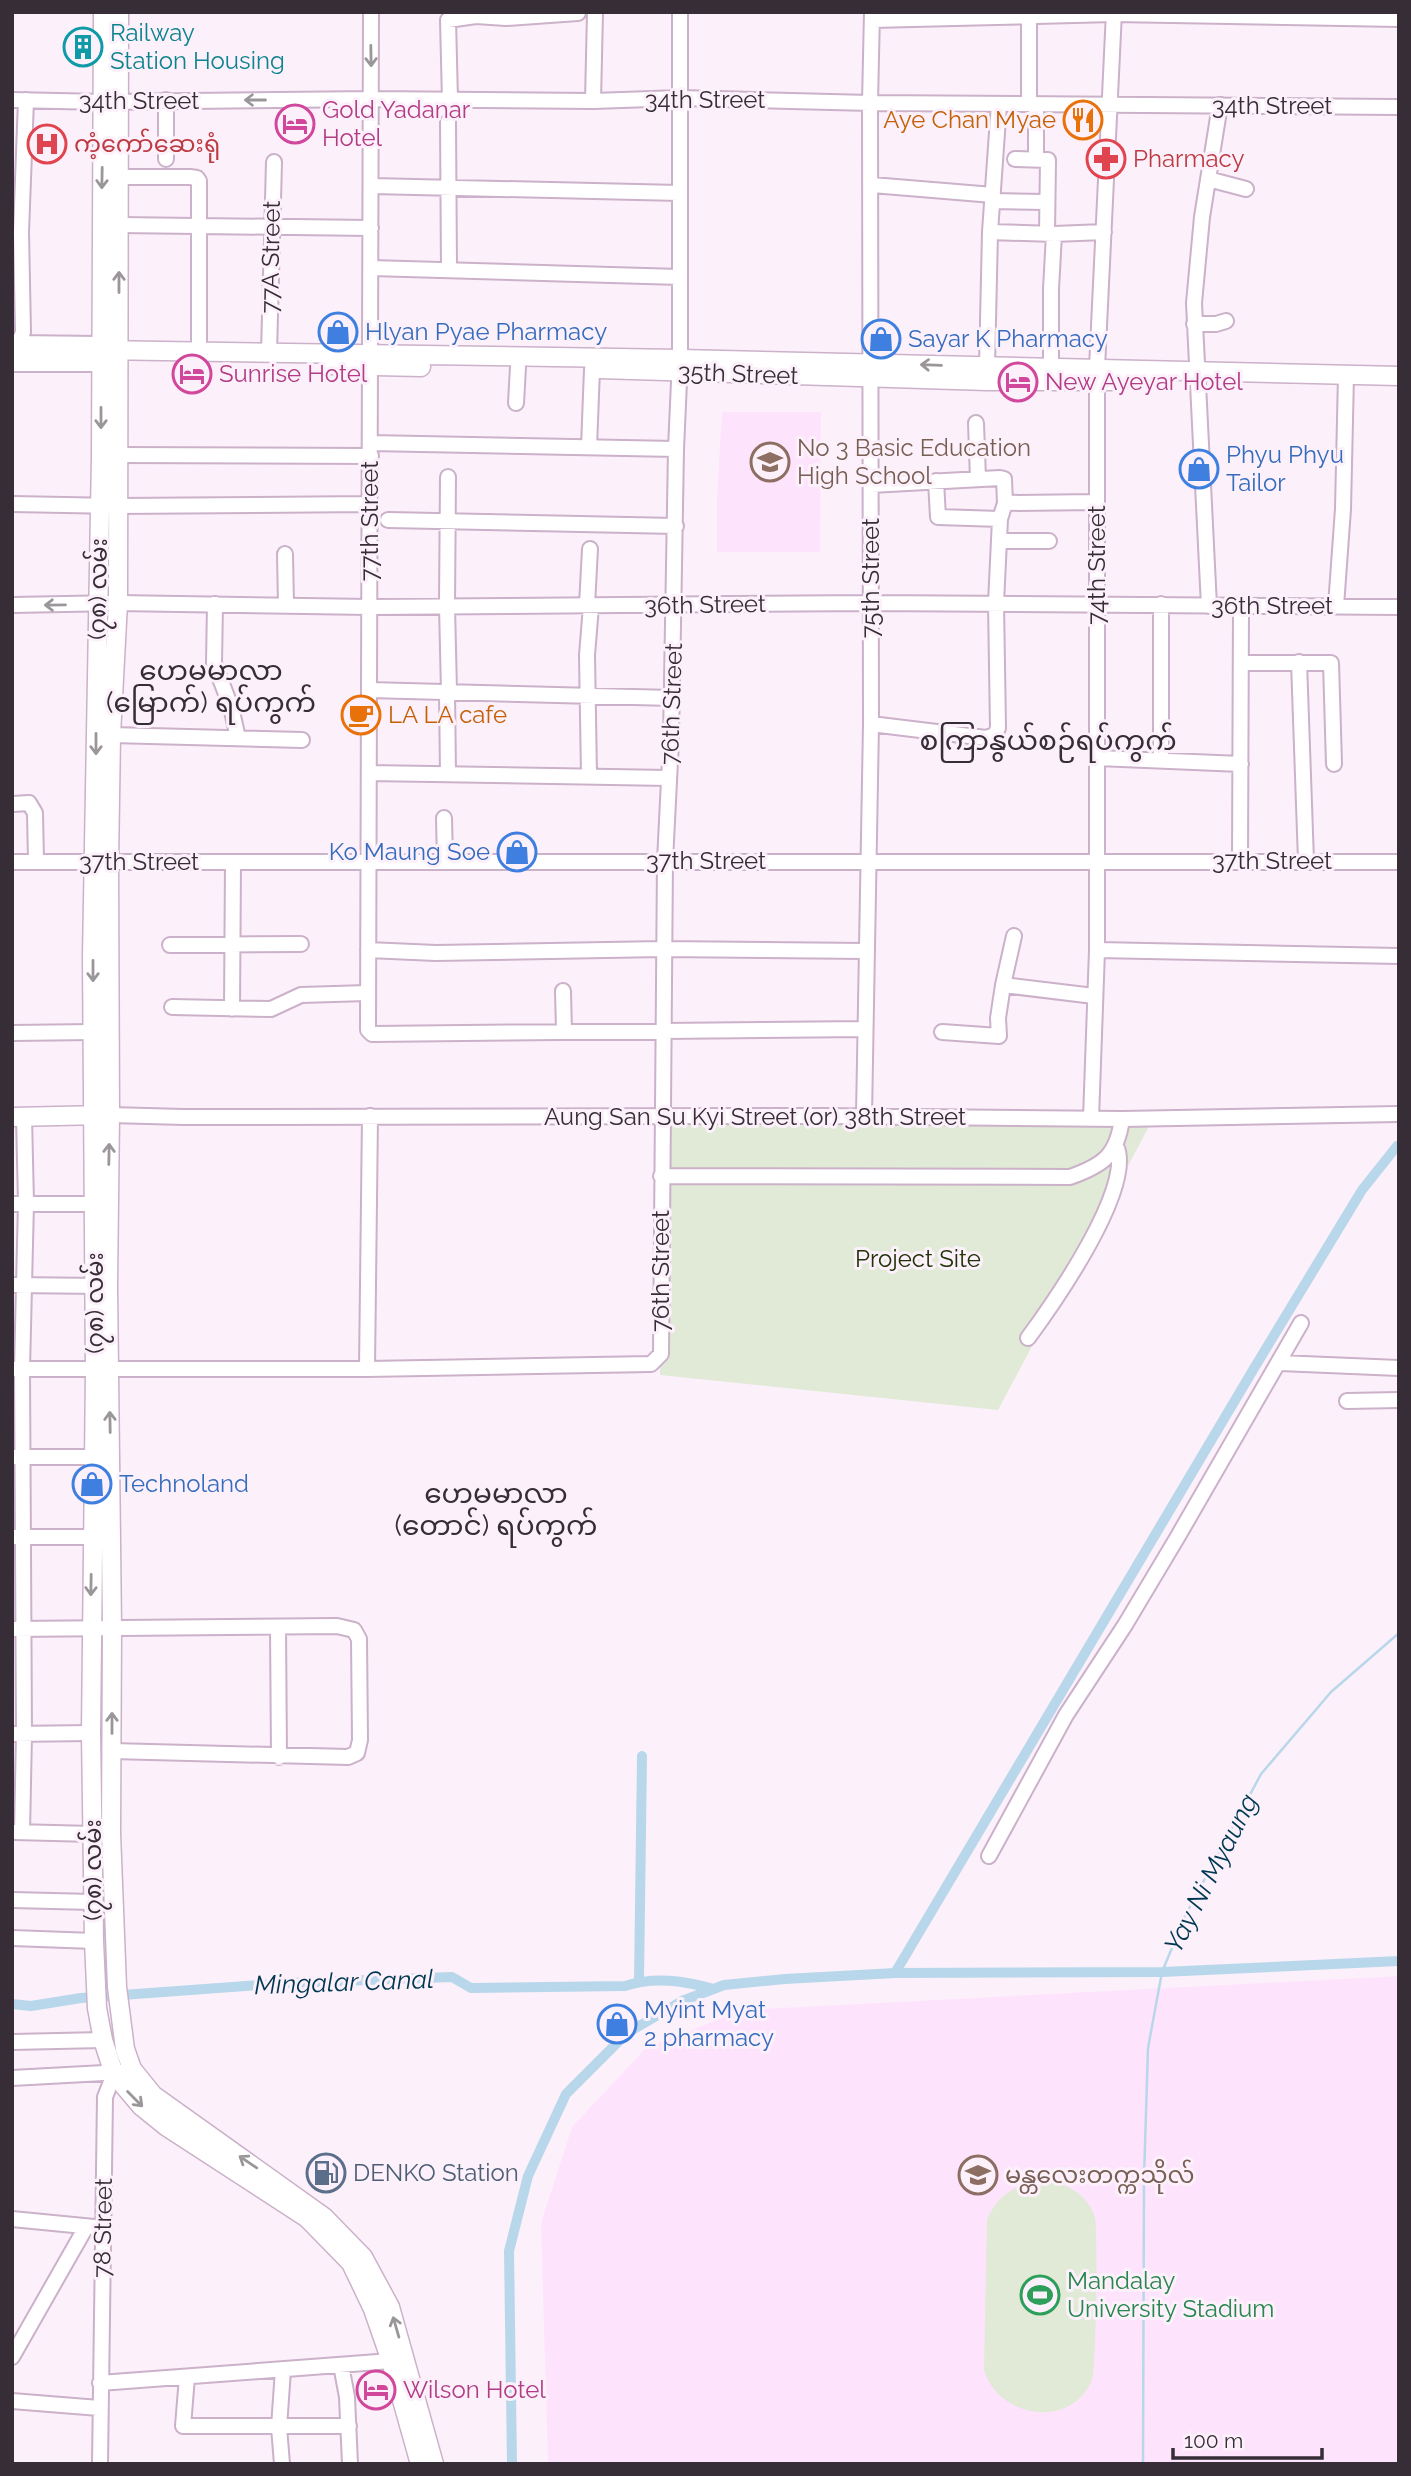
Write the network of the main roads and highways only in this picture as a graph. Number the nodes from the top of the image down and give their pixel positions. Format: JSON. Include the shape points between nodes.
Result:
{"nodes":[{"id":1,"x":103,"y":12,"type":"edge"},
{"id":2,"x":119,"y":12,"type":"edge"},
{"id":3,"x":111,"y":101,"type":"junction"},
{"id":4,"x":14,"y":345,"type":"edge"},
{"id":5,"x":101,"y":354,"type":"junction"},
{"id":6,"x":119,"y":355,"type":"junction"},
{"id":7,"x":370,"y":360,"type":"junction"},
{"id":8,"x":680,"y":365,"type":"junction"},
{"id":9,"x":959,"y":373,"type":"junction"},
{"id":10,"x":1097,"y":374,"type":"junction"},
{"id":11,"x":1399,"y":376,"type":"edge"},
{"id":12,"x":1345,"y":380,"type":"junction"},
{"id":13,"x":1399,"y":387,"type":"edge"},
{"id":14,"x":109,"y":506,"type":"junction"},
{"id":15,"x":102,"y":862,"type":"junction"},
{"id":16,"x":102,"y":1115,"type":"junction"},
{"id":17,"x":18,"y":1117,"type":"edge"},
{"id":18,"x":102,"y":1457,"type":"junction"},
{"id":19,"x":123,"y":2072,"type":"junction"},
{"id":20,"x":419,"y":2464,"type":"edge"},
{"id":21,"x":434,"y":2464,"type":"edge"}],
"edges":[{"from":1,"to":3,"type":"main road","name":"(၇၈) လမ်း"},
{"from":2,"to":3,"type":"main road","name":"(၇၈) လမ်း"},
{"from":3,"to":5,"type":"main road","name":"(၇၈) လမ်း","one_way":true},
{"from":6,"to":3,"type":"main road","name":"(၇၈) လမ်း","one_way":true,"via":[[119,177]]},
{"from":4,"to":5,"type":"main road","name":"35th Street"},
{"from":5,"to":6,"type":"main road","name":"35th Street"},
{"from":5,"to":14,"type":"main road","name":"(၇၈) လမ်း","one_way":true},
{"from":6,"to":7,"type":"main road","name":"35th Street"},
{"from":6,"to":7,"type":"main road","name":"35th Street","via":[[269,353]]},
{"from":6,"to":14,"type":"main road","name":"(၇၈) လမ်း","via":[[119,454]]},
{"from":7,"to":8,"type":"main road","name":"35th Street"},
{"from":7,"to":8,"type":"main road","name":"35th Street","via":[[592,369]]},
{"from":8,"to":9,"type":"main road","name":"35th Street"},
{"from":9,"to":10,"type":"main road","name":"35th Street"},
{"from":9,"to":10,"type":"main road","name":"35th Street","via":[[987,366]]},
{"from":10,"to":12,"type":"main road","name":"35th Street"},
{"from":11,"to":12,"type":"main road","name":"35th Street"},
{"from":12,"to":13,"type":"main road","name":"35th Street"},
{"from":14,"to":15,"type":"main road","name":"(၇၈) လမ်း","one_way":true,"via":[[96,697]]},
{"from":14,"to":15,"type":"main road","name":"(၇၈) လမ်း","via":[[118,603]]},
{"from":15,"to":16,"type":"main road","name":"(၇၈) လမ်း"},
{"from":15,"to":16,"type":"main road","name":"(၇၈) လမ်း","one_way":true,"via":[[93,1032]]},
{"from":16,"to":17,"type":"main road"},
{"from":16,"to":18,"type":"main road","name":"(၇၈) လမ်း"},
{"from":19,"to":18,"type":"main road","name":"(၇၈) လမ်း","one_way":true,"via":[[111,1833],[111,1537]]},
{"from":18,"to":19,"type":"main road","name":"(၇၈) လမ်း","one_way":true,"via":[[92,1537],[94,1941],[103,2040]]},
{"from":19,"to":20,"type":"main road","name":"(၇၈) လမ်း","one_way":true,"via":[[141,2106],[307,2218],[351,2263],[391,2361]]},
{"from":21,"to":19,"type":"main road","name":"(၇၈) လမ်း","one_way":true,"via":[[390,2308],[363,2257],[313,2209]]}]}
